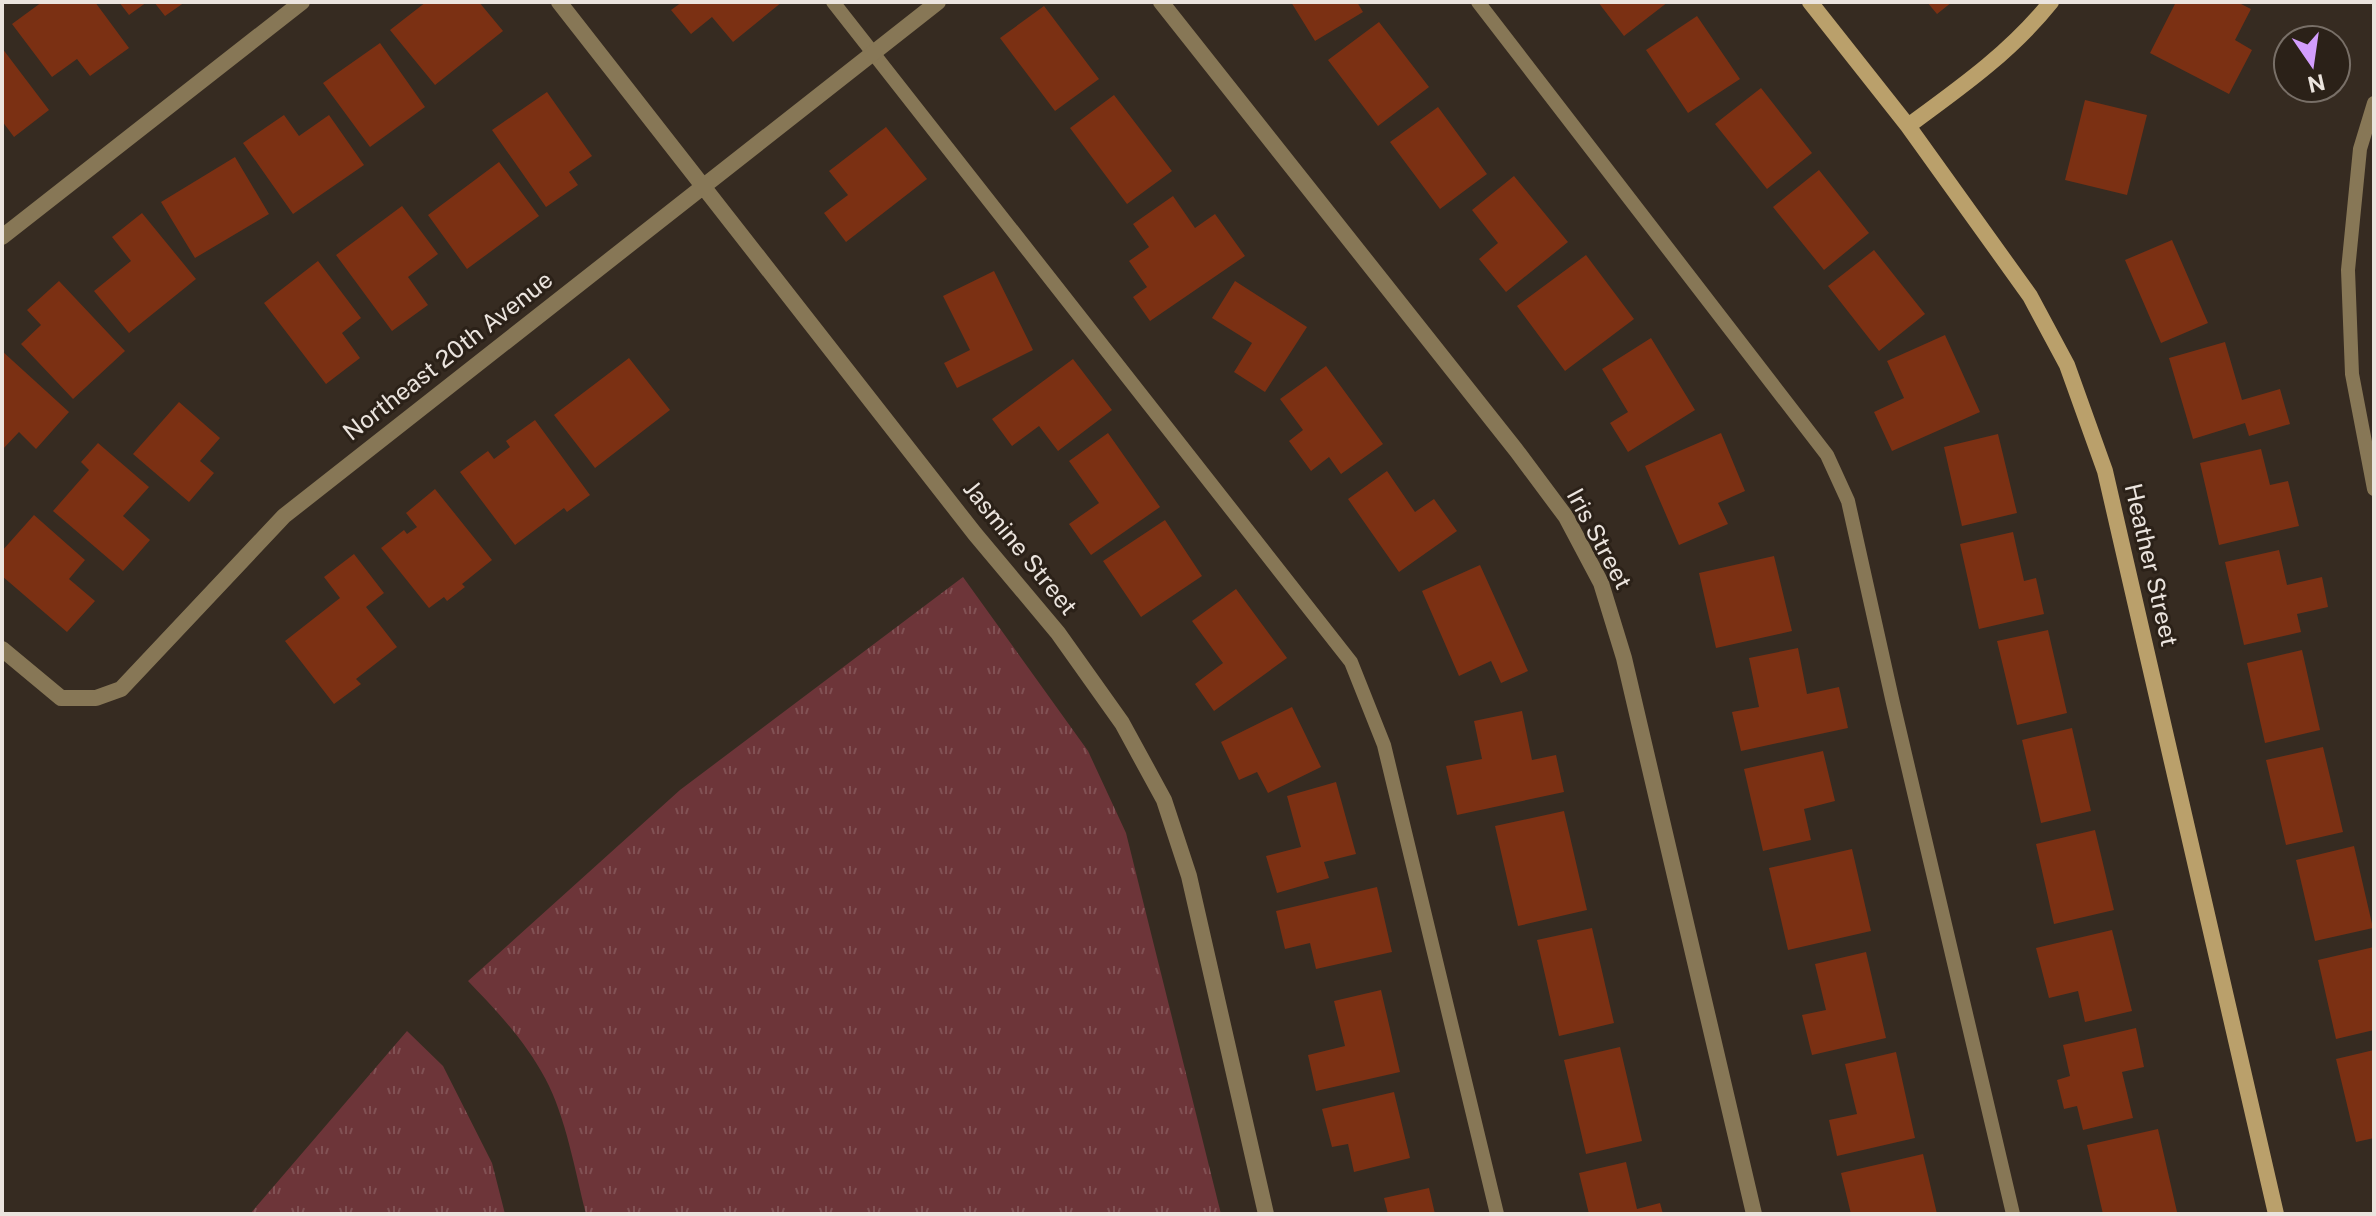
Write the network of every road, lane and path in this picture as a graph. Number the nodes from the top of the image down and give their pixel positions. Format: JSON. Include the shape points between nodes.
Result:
{"nodes":[{"id":1,"x":302,"y":2,"type":"edge"},
{"id":2,"x":559,"y":2,"type":"edge"},
{"id":3,"x":833,"y":2,"type":"edge"},
{"id":4,"x":938,"y":2,"type":"edge"},
{"id":5,"x":1161,"y":2,"type":"edge"},
{"id":6,"x":1478,"y":2,"type":"edge"},
{"id":7,"x":1810,"y":2,"type":"edge"},
{"id":8,"x":2051,"y":2,"type":"edge"},
{"id":9,"x":872,"y":52,"type":"junction"},
{"id":10,"x":2374,"y":103,"type":"edge"},
{"id":11,"x":1908,"y":126,"type":"junction"},
{"id":12,"x":703,"y":184,"type":"junction"},
{"id":13,"x":2,"y":237,"type":"edge"},
{"id":14,"x":2374,"y":489,"type":"edge"},
{"id":15,"x":2,"y":649,"type":"edge"},
{"id":16,"x":1266,"y":1214,"type":"edge"},
{"id":17,"x":1497,"y":1214,"type":"edge"},
{"id":18,"x":1754,"y":1214,"type":"edge"},
{"id":19,"x":2013,"y":1214,"type":"edge"},
{"id":20,"x":2276,"y":1214,"type":"edge"}],
"edges":[{"from":1,"to":13,"type":"street"},
{"from":2,"to":12,"type":"street","name":"Jasmine Street"},
{"from":3,"to":9,"type":"lane"},
{"from":4,"to":9,"type":"street","name":"Northeast 20th Avenue"},
{"from":5,"to":18,"type":"street","name":"Iris Street","via":[[1516,450],[1566,517],[1601,583],[1624,658]]},
{"from":6,"to":19,"type":"lane","via":[[1827,455],[1848,501]]},
{"from":7,"to":11,"type":"street","name":"Heather Street"},
{"from":8,"to":11,"type":"street","via":[[1973,79]]},
{"from":9,"to":12,"type":"street","name":"Northeast 20th Avenue"},
{"from":9,"to":17,"type":"lane","via":[[1351,662],[1384,745]]},
{"from":10,"to":14,"type":"lane","via":[[2360,149],[2348,270],[2352,374]]},
{"from":11,"to":20,"type":"street","name":"Heather Street","via":[[2030,296],[2067,365],[2105,471]]},
{"from":12,"to":15,"type":"street","name":"Northeast 20th Avenue","via":[[284,516],[121,689],[96,698],[61,698]]},
{"from":12,"to":16,"type":"street","name":"Jasmine Street","via":[[1058,633],[1122,723],[1164,800],[1189,876]]}]}
